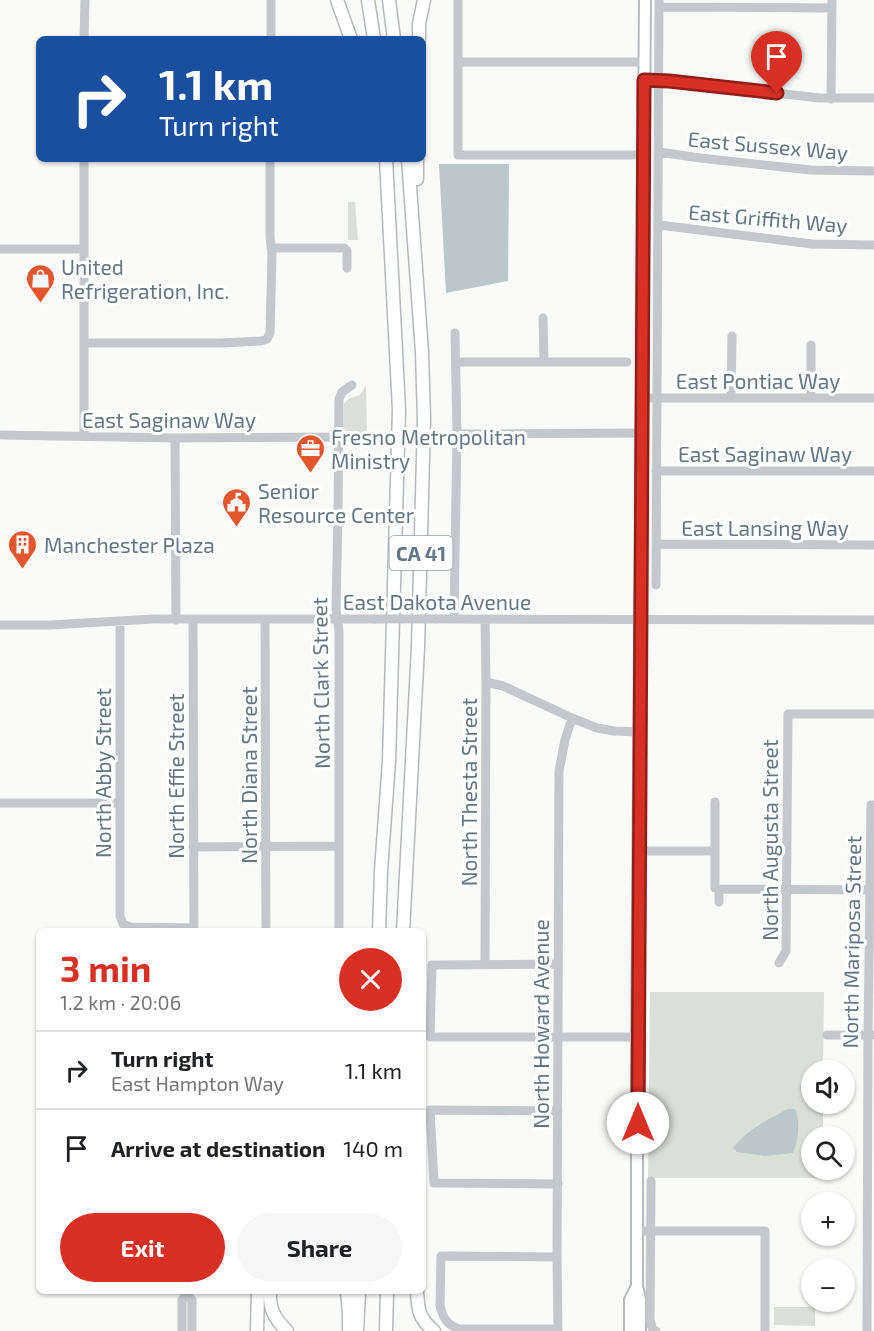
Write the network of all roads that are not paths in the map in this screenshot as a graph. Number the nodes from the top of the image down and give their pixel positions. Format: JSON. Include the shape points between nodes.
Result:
{"nodes":[{"id":1,"x":85,"y":0,"type":"edge"},
{"id":2,"x":271,"y":0,"type":"edge"},
{"id":3,"x":338,"y":0,"type":"edge"},
{"id":4,"x":369,"y":0,"type":"edge"},
{"id":5,"x":389,"y":0,"type":"edge"},
{"id":6,"x":424,"y":0,"type":"edge"},
{"id":7,"x":458,"y":0,"type":"edge"},
{"id":8,"x":645,"y":0,"type":"edge"},
{"id":9,"x":659,"y":4,"type":"edge"},
{"id":10,"x":832,"y":4,"type":"edge"},
{"id":11,"x":84,"y":36,"type":"edge"},
{"id":12,"x":271,"y":36,"type":"edge"},
{"id":13,"x":350,"y":36,"type":"edge"},
{"id":14,"x":374,"y":36,"type":"edge"},
{"id":15,"x":394,"y":36,"type":"edge"},
{"id":16,"x":419,"y":36,"type":"edge"},
{"id":17,"x":458,"y":62,"type":"junction"},
{"id":18,"x":644,"y":62,"type":"junction"},
{"id":19,"x":644,"y":80,"type":"junction"},
{"id":20,"x":660,"y":80,"type":"junction"},
{"id":21,"x":874,"y":98,"type":"edge"},
{"id":22,"x":831,"y":99,"type":"junction"},
{"id":23,"x":659,"y":152,"type":"junction"},
{"id":24,"x":644,"y":155,"type":"junction"},
{"id":25,"x":84,"y":162,"type":"edge"},
{"id":26,"x":270,"y":162,"type":"edge"},
{"id":27,"x":382,"y":162,"type":"edge"},
{"id":28,"x":386,"y":162,"type":"edge"},
{"id":29,"x":408,"y":162,"type":"edge"},
{"id":30,"x":417,"y":162,"type":"edge"},
{"id":31,"x":874,"y":171,"type":"edge"},
{"id":32,"x":388,"y":193,"type":"junction"},
{"id":33,"x":659,"y":225,"type":"junction"},
{"id":34,"x":414,"y":232,"type":"junction"},
{"id":35,"x":874,"y":244,"type":"edge"},
{"id":36,"x":271,"y":248,"type":"junction"},
{"id":37,"x":0,"y":249,"type":"edge"},
{"id":38,"x":84,"y":249,"type":"junction"},
{"id":39,"x":347,"y":268,"type":"dead end"},
{"id":40,"x":543,"y":318,"type":"dead end"},
{"id":41,"x":455,"y":333,"type":"dead end"},
{"id":42,"x":732,"y":336,"type":"dead end"},
{"id":43,"x":84,"y":343,"type":"junction"},
{"id":44,"x":811,"y":345,"type":"dead end"},
{"id":45,"x":544,"y":361,"type":"junction"},
{"id":46,"x":456,"y":362,"type":"junction"},
{"id":47,"x":627,"y":362,"type":"dead end"},
{"id":48,"x":352,"y":385,"type":"dead end"},
{"id":49,"x":642,"y":398,"type":"junction"},
{"id":50,"x":657,"y":398,"type":"junction"},
{"id":51,"x":731,"y":398,"type":"junction"},
{"id":52,"x":811,"y":398,"type":"junction"},
{"id":53,"x":874,"y":398,"type":"edge"},
{"id":54,"x":641,"y":433,"type":"junction"},
{"id":55,"x":457,"y":434,"type":"junction"},
{"id":56,"x":0,"y":435,"type":"edge"},
{"id":57,"x":84,"y":436,"type":"junction"},
{"id":58,"x":338,"y":437,"type":"junction"},
{"id":59,"x":175,"y":438,"type":"junction"},
{"id":60,"x":656,"y":471,"type":"junction"},
{"id":61,"x":874,"y":471,"type":"edge"},
{"id":62,"x":656,"y":544,"type":"junction"},
{"id":63,"x":874,"y":545,"type":"edge"},
{"id":64,"x":656,"y":585,"type":"dead end"},
{"id":65,"x":265,"y":619,"type":"junction"},
{"id":66,"x":337,"y":619,"type":"junction"},
{"id":67,"x":454,"y":619,"type":"junction"},
{"id":68,"x":485,"y":619,"type":"junction"},
{"id":69,"x":641,"y":619,"type":"junction"},
{"id":70,"x":176,"y":620,"type":"junction"},
{"id":71,"x":193,"y":620,"type":"junction"},
{"id":72,"x":874,"y":620,"type":"edge"},
{"id":73,"x":120,"y":621,"type":"junction"},
{"id":74,"x":0,"y":625,"type":"edge"},
{"id":75,"x":486,"y":682,"type":"junction"},
{"id":76,"x":874,"y":714,"type":"edge"},
{"id":77,"x":572,"y":718,"type":"junction"},
{"id":78,"x":639,"y":732,"type":"junction"},
{"id":79,"x":0,"y":802,"type":"edge"},
{"id":80,"x":715,"y":802,"type":"dead end"},
{"id":81,"x":120,"y":803,"type":"junction"},
{"id":82,"x":873,"y":805,"type":"edge"},
{"id":83,"x":266,"y":846,"type":"junction"},
{"id":84,"x":339,"y":846,"type":"junction"},
{"id":85,"x":194,"y":847,"type":"junction"},
{"id":86,"x":639,"y":851,"type":"junction"},
{"id":87,"x":715,"y":851,"type":"junction"},
{"id":88,"x":381,"y":871,"type":"junction"},
{"id":89,"x":719,"y":890,"type":"junction"},
{"id":90,"x":787,"y":890,"type":"junction"},
{"id":91,"x":872,"y":890,"type":"edge"},
{"id":92,"x":719,"y":902,"type":"dead end"},
{"id":93,"x":151,"y":928,"type":"edge"},
{"id":94,"x":194,"y":928,"type":"edge"},
{"id":95,"x":266,"y":928,"type":"edge"},
{"id":96,"x":339,"y":928,"type":"edge"},
{"id":97,"x":374,"y":928,"type":"edge"},
{"id":98,"x":379,"y":928,"type":"edge"},
{"id":99,"x":405,"y":928,"type":"edge"},
{"id":100,"x":779,"y":963,"type":"dead end"},
{"id":101,"x":558,"y":964,"type":"junction"},
{"id":102,"x":485,"y":965,"type":"junction"},
{"id":103,"x":827,"y":1035,"type":"dead end"},
{"id":104,"x":871,"y":1035,"type":"edge"},
{"id":105,"x":637,"y":1037,"type":"junction"},
{"id":106,"x":558,"y":1038,"type":"junction"},
{"id":107,"x":558,"y":1111,"type":"junction"},
{"id":108,"x":651,"y":1180,"type":"dead end"},
{"id":109,"x":558,"y":1184,"type":"junction"},
{"id":110,"x":638,"y":1231,"type":"junction"},
{"id":111,"x":651,"y":1231,"type":"junction"},
{"id":112,"x":557,"y":1257,"type":"junction"},
{"id":113,"x":871,"y":1257,"type":"edge"},
{"id":114,"x":637,"y":1286,"type":"junction"},
{"id":115,"x":186,"y":1294,"type":"edge"},
{"id":116,"x":188,"y":1294,"type":"edge"},
{"id":117,"x":258,"y":1294,"type":"edge"},
{"id":118,"x":270,"y":1294,"type":"edge"},
{"id":119,"x":347,"y":1294,"type":"edge"},
{"id":120,"x":359,"y":1294,"type":"edge"},
{"id":121,"x":387,"y":1294,"type":"edge"},
{"id":122,"x":417,"y":1294,"type":"edge"},
{"id":123,"x":353,"y":1329,"type":"edge"},
{"id":124,"x":387,"y":1330,"type":"edge"},
{"id":125,"x":558,"y":1330,"type":"edge"},
{"id":126,"x":182,"y":1331,"type":"edge"},
{"id":127,"x":192,"y":1331,"type":"edge"},
{"id":128,"x":256,"y":1331,"type":"edge"},
{"id":129,"x":287,"y":1331,"type":"edge"},
{"id":130,"x":434,"y":1331,"type":"edge"},
{"id":131,"x":630,"y":1331,"type":"edge"},
{"id":132,"x":640,"y":1331,"type":"edge"},
{"id":133,"x":656,"y":1331,"type":"edge"},
{"id":134,"x":765,"y":1331,"type":"edge"},
{"id":135,"x":867,"y":1331,"type":"edge"}],
"edges":[{"from":1,"to":11,"type":"street"},
{"from":2,"to":12,"type":"street"},
{"from":3,"to":13,"type":"highway"},
{"from":4,"to":14,"type":"highway"},
{"from":5,"to":15,"type":"highway"},
{"from":6,"to":16,"type":"highway"},
{"from":7,"to":17,"type":"street"},
{"from":8,"to":18,"type":"main road"},
{"from":9,"to":10,"type":"street"},
{"from":9,"to":20,"type":"street"},
{"from":10,"to":22,"type":"street"},
{"from":17,"to":18,"type":"street"},
{"from":17,"to":24,"type":"street","via":[[458,155]]},
{"from":18,"to":19,"type":"main road"},
{"from":19,"to":20,"type":"street"},
{"from":19,"to":24,"type":"main road"},
{"from":20,"to":22,"type":"street"},
{"from":20,"to":23,"type":"street"},
{"from":21,"to":22,"type":"street"},
{"from":23,"to":31,"type":"street","name":"East Sussex Way","via":[[811,171]]},
{"from":23,"to":33,"type":"street"},
{"from":24,"to":49,"type":"main road"},
{"from":25,"to":38,"type":"street"},
{"from":26,"to":36,"type":"street"},
{"from":27,"to":32,"type":"highway"},
{"from":28,"to":32,"type":"highway","number":"CA 41"},
{"from":29,"to":34,"type":"highway","number":"CA 41"},
{"from":30,"to":34,"type":"highway"},
{"from":32,"to":88,"type":"highway","number":"CA 41","via":[[399,410],[389,750]]},
{"from":33,"to":35,"type":"street","name":"East Griffith Way","via":[[812,244]]},
{"from":33,"to":50,"type":"street"},
{"from":34,"to":99,"type":"highway","number":"CA 41","via":[[424,420]]},
{"from":36,"to":39,"type":"street","via":[[344,248]]},
{"from":36,"to":43,"type":"street","via":[[267,339]]},
{"from":37,"to":38,"type":"street"},
{"from":38,"to":43,"type":"street"},
{"from":40,"to":45,"type":"street"},
{"from":41,"to":46,"type":"street"},
{"from":42,"to":51,"type":"street"},
{"from":43,"to":57,"type":"street"},
{"from":44,"to":52,"type":"street"},
{"from":45,"to":46,"type":"street"},
{"from":45,"to":47,"type":"street"},
{"from":46,"to":55,"type":"street"},
{"from":48,"to":58,"type":"street","name":"North Clark Street","via":[[339,399]]},
{"from":49,"to":50,"type":"street","name":"East Pontiac Way"},
{"from":49,"to":54,"type":"main road"},
{"from":50,"to":51,"type":"street","name":"East Pontiac Way"},
{"from":50,"to":60,"type":"street"},
{"from":51,"to":52,"type":"street","name":"East Pontiac Way"},
{"from":52,"to":53,"type":"street","name":"East Pontiac Way"},
{"from":54,"to":55,"type":"street"},
{"from":54,"to":69,"type":"main road"},
{"from":55,"to":67,"type":"street"},
{"from":56,"to":57,"type":"street","name":"East Saginaw Way"},
{"from":57,"to":59,"type":"street","name":"East Saginaw Way"},
{"from":58,"to":59,"type":"street","name":"East Saginaw Way"},
{"from":58,"to":66,"type":"street","name":"North Clark Street"},
{"from":59,"to":70,"type":"street"},
{"from":60,"to":61,"type":"street","name":"East Saginaw Way"},
{"from":60,"to":62,"type":"street"},
{"from":62,"to":63,"type":"street","name":"East Lansing Way"},
{"from":62,"to":64,"type":"street"},
{"from":65,"to":66,"type":"street","name":"East Dakota Avenue"},
{"from":65,"to":71,"type":"street","name":"East Dakota Avenue"},
{"from":65,"to":83,"type":"street","name":"North Diana Street"},
{"from":66,"to":67,"type":"street","name":"East Dakota Avenue","bridge":true},
{"from":66,"to":84,"type":"street","name":"North Clark Street"},
{"from":67,"to":68,"type":"street","name":"East Dakota Avenue"},
{"from":68,"to":69,"type":"street","name":"East Dakota Avenue"},
{"from":68,"to":75,"type":"street","name":"North Thesta Street"},
{"from":69,"to":72,"type":"street","name":"East Dakota Avenue"},
{"from":69,"to":78,"type":"main road"},
{"from":70,"to":71,"type":"street","name":"East Dakota Avenue"},
{"from":70,"to":73,"type":"street","name":"East Dakota Avenue"},
{"from":71,"to":85,"type":"street","name":"North Effie Street"},
{"from":73,"to":74,"type":"street","name":"East Dakota Avenue"},
{"from":73,"to":81,"type":"street","name":"North Abby Street"},
{"from":75,"to":77,"type":"street"},
{"from":75,"to":102,"type":"street","name":"North Thesta Street"},
{"from":76,"to":90,"type":"street","name":"North Augusta Street","via":[[788,714]]},
{"from":77,"to":78,"type":"street","via":[[597,728]]},
{"from":77,"to":101,"type":"street","name":"North Howard Avenue","via":[[559,771]]},
{"from":78,"to":86,"type":"main road"},
{"from":79,"to":81,"type":"street"},
{"from":80,"to":87,"type":"street"},
{"from":81,"to":93,"type":"street","name":"North Abby Street","via":[[120,916],[123,924],[130,927]]},
{"from":82,"to":91,"type":"street","name":"North Mariposa Street"},
{"from":83,"to":84,"type":"street"},
{"from":83,"to":85,"type":"street"},
{"from":83,"to":95,"type":"street","name":"North Diana Street"},
{"from":84,"to":96,"type":"street","name":"North Clark Street"},
{"from":85,"to":94,"type":"street","name":"North Effie Street"},
{"from":86,"to":87,"type":"street"},
{"from":86,"to":105,"type":"main road"},
{"from":87,"to":89,"type":"street","via":[[715,888]]},
{"from":88,"to":97,"type":"highway"},
{"from":88,"to":98,"type":"highway","number":"CA 41"},
{"from":89,"to":90,"type":"street"},
{"from":89,"to":92,"type":"street"},
{"from":90,"to":91,"type":"street"},
{"from":90,"to":100,"type":"street","name":"North Augusta Street","via":[[786,951]]},
{"from":91,"to":104,"type":"street","name":"North Mariposa Street"},
{"from":101,"to":102,"type":"street"},
{"from":101,"to":106,"type":"street","name":"North Howard Avenue"},
{"from":102,"to":106,"type":"street","via":[[432,965],[430,1037]]},
{"from":103,"to":104,"type":"street"},
{"from":104,"to":113,"type":"street","name":"North Mariposa Street"},
{"from":105,"to":106,"type":"street"},
{"from":105,"to":110,"type":"main road"},
{"from":106,"to":107,"type":"street","name":"North Howard Avenue"},
{"from":107,"to":109,"type":"street","name":"North Howard Avenue"},
{"from":107,"to":109,"type":"street","via":[[430,1110],[434,1182]]},
{"from":108,"to":111,"type":"street"},
{"from":109,"to":112,"type":"street","name":"North Howard Avenue"},
{"from":110,"to":111,"type":"street"},
{"from":110,"to":114,"type":"main road"},
{"from":111,"to":133,"type":"street","via":[[650,1319]]},
{"from":111,"to":134,"type":"street","via":[[765,1231]]},
{"from":112,"to":125,"type":"street","name":"North Howard Avenue"},
{"from":112,"to":125,"type":"street","via":[[441,1256],[441,1312],[447,1322],[459,1329]]},
{"from":113,"to":135,"type":"street","name":"North Mariposa Street"},
{"from":114,"to":131,"type":"main road","via":[[630,1300]]},
{"from":114,"to":132,"type":"main road"},
{"from":115,"to":126,"type":"street","via":[[182,1300]]},
{"from":116,"to":127,"type":"street","via":[[192,1300]]},
{"from":117,"to":128,"type":"highway"},
{"from":118,"to":129,"type":"highway","via":[[272,1313]]},
{"from":119,"to":123,"type":"highway"},
{"from":120,"to":123,"type":"highway"},
{"from":121,"to":124,"type":"highway"},
{"from":122,"to":130,"type":"highway","via":[[421,1317]]}]}
